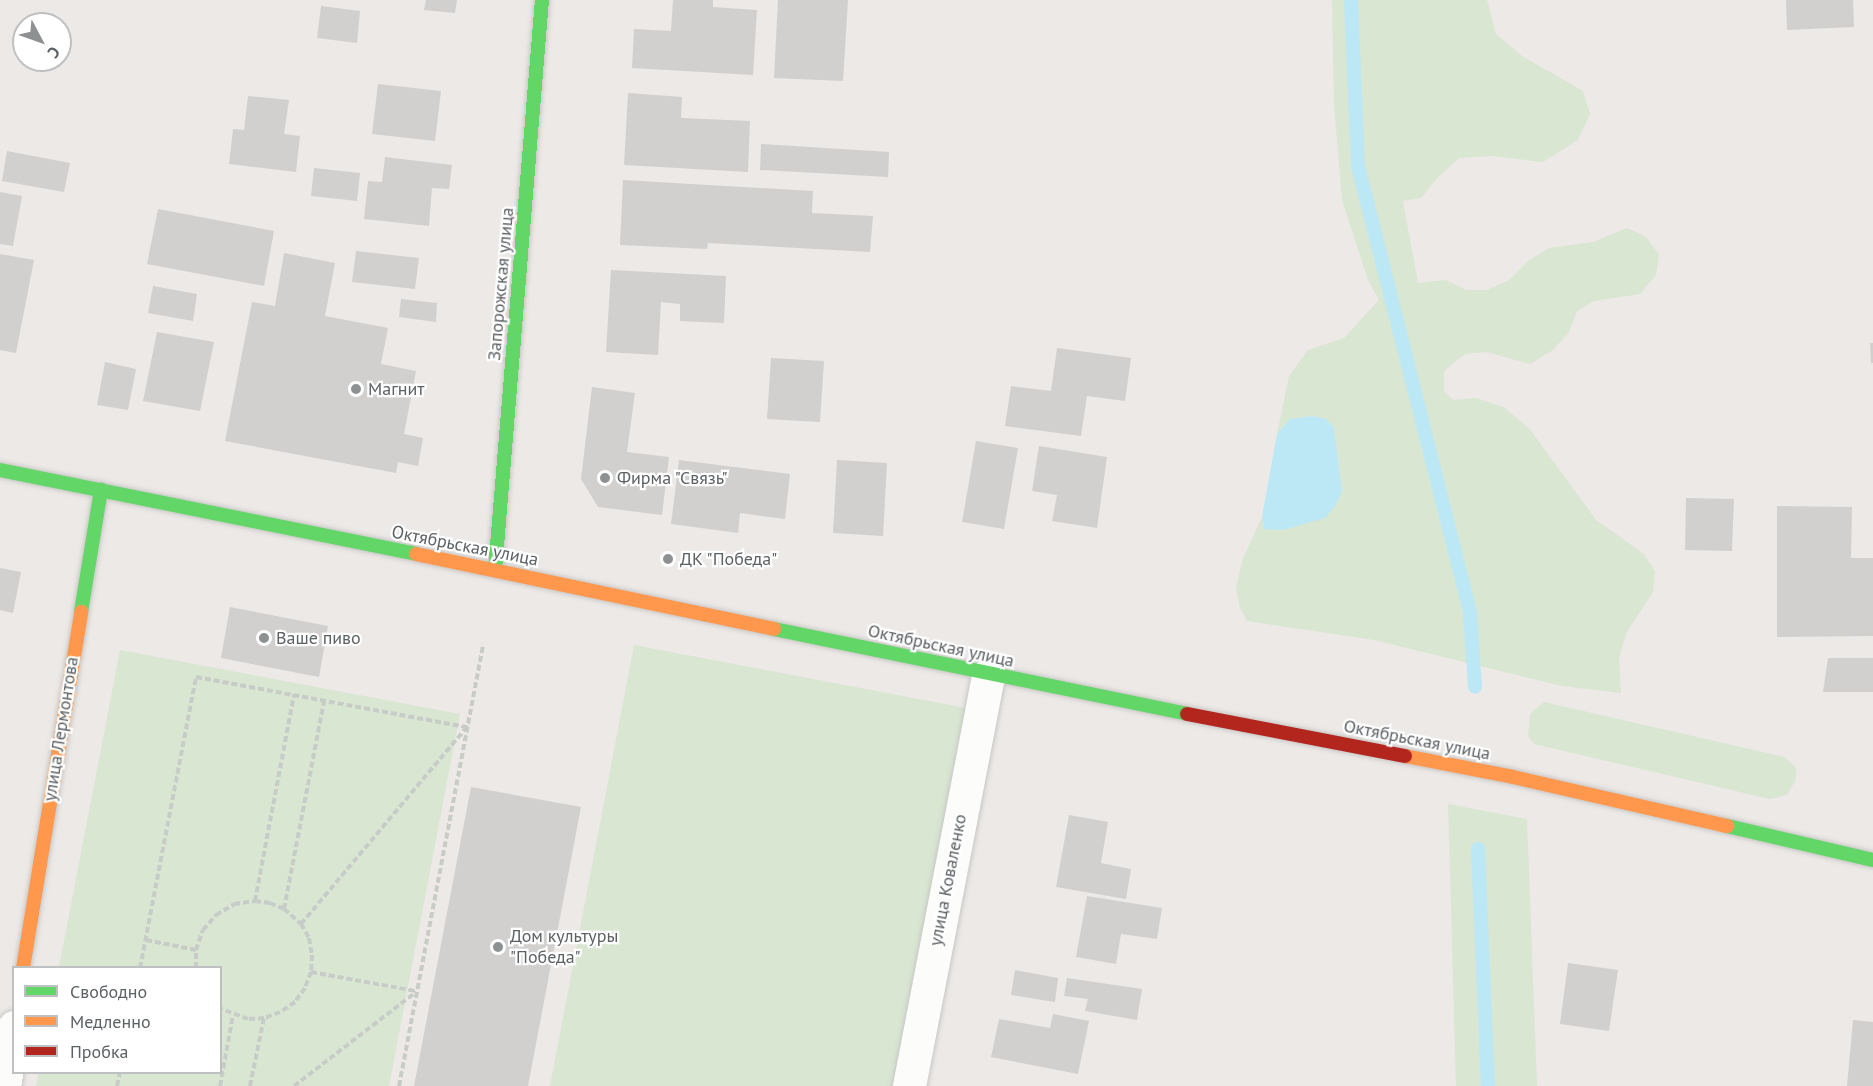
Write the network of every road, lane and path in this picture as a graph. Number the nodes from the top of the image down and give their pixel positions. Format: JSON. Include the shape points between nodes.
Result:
{"nodes":[{"id":1,"x":542,"y":0,"type":"edge"},
{"id":2,"x":0,"y":470,"type":"edge"},
{"id":3,"x":101,"y":490,"type":"junction"},
{"id":4,"x":495,"y":570,"type":"junction"},
{"id":5,"x":483,"y":644,"type":"dead end"},
{"id":6,"x":988,"y":675,"type":"junction"},
{"id":7,"x":294,"y":695,"type":"junction"},
{"id":8,"x":324,"y":700,"type":"junction"},
{"id":9,"x":467,"y":727,"type":"junction"},
{"id":10,"x":1873,"y":860,"type":"edge"},
{"id":11,"x":255,"y":901,"type":"junction"},
{"id":12,"x":284,"y":909,"type":"junction"},
{"id":13,"x":301,"y":924,"type":"junction"},
{"id":14,"x":146,"y":940,"type":"junction"},
{"id":15,"x":196,"y":950,"type":"junction"},
{"id":16,"x":23,"y":966,"type":"edge"},
{"id":17,"x":140,"y":966,"type":"edge"},
{"id":18,"x":196,"y":966,"type":"edge"},
{"id":19,"x":311,"y":972,"type":"junction"},
{"id":20,"x":417,"y":991,"type":"junction"},
{"id":21,"x":222,"y":1009,"type":"edge"},
{"id":22,"x":233,"y":1015,"type":"junction"},
{"id":23,"x":264,"y":1018,"type":"junction"},
{"id":24,"x":12,"y":1039,"type":"edge"},
{"id":25,"x":4,"y":1086,"type":"edge"},
{"id":26,"x":220,"y":1086,"type":"edge"},
{"id":27,"x":250,"y":1086,"type":"edge"},
{"id":28,"x":294,"y":1086,"type":"edge"},
{"id":29,"x":399,"y":1086,"type":"edge"},
{"id":30,"x":909,"y":1086,"type":"edge"}],
"edges":[{"from":1,"to":4,"type":"street","name":"Запорожская улица"},
{"from":2,"to":3,"type":"street","name":"Октябрьская улица"},
{"from":3,"to":4,"type":"street","name":"Октябрьская улица"},
{"from":3,"to":16,"type":"street","name":"улица Лермонтова"},
{"from":4,"to":6,"type":"street","name":"Октябрьская улица"},
{"from":5,"to":9,"type":"path"},
{"from":6,"to":10,"type":"street","name":"Октябрьская улица","via":[[1513,777]]},
{"from":6,"to":30,"type":"street","name":"улица Коваленко"},
{"from":7,"to":8,"type":"path"},
{"from":7,"to":11,"type":"path"},
{"from":7,"to":14,"type":"path","via":[[196,676]]},
{"from":8,"to":9,"type":"path"},
{"from":8,"to":12,"type":"path"},
{"from":9,"to":13,"type":"path"},
{"from":9,"to":20,"type":"path"},
{"from":11,"to":12,"type":"path"},
{"from":11,"to":15,"type":"path","via":[[234,904],[216,915],[203,930]]},
{"from":12,"to":13,"type":"path"},
{"from":13,"to":19,"type":"path","via":[[309,938]]},
{"from":14,"to":15,"type":"path"},
{"from":14,"to":17,"type":"path"},
{"from":15,"to":18,"type":"path"},
{"from":19,"to":20,"type":"path"},
{"from":19,"to":23,"type":"path","via":[[295,1002]]},
{"from":20,"to":28,"type":"path"},
{"from":20,"to":29,"type":"path"},
{"from":21,"to":22,"type":"path"},
{"from":22,"to":23,"type":"path"},
{"from":22,"to":26,"type":"path"},
{"from":23,"to":27,"type":"path"},
{"from":24,"to":25,"type":"street"}]}
